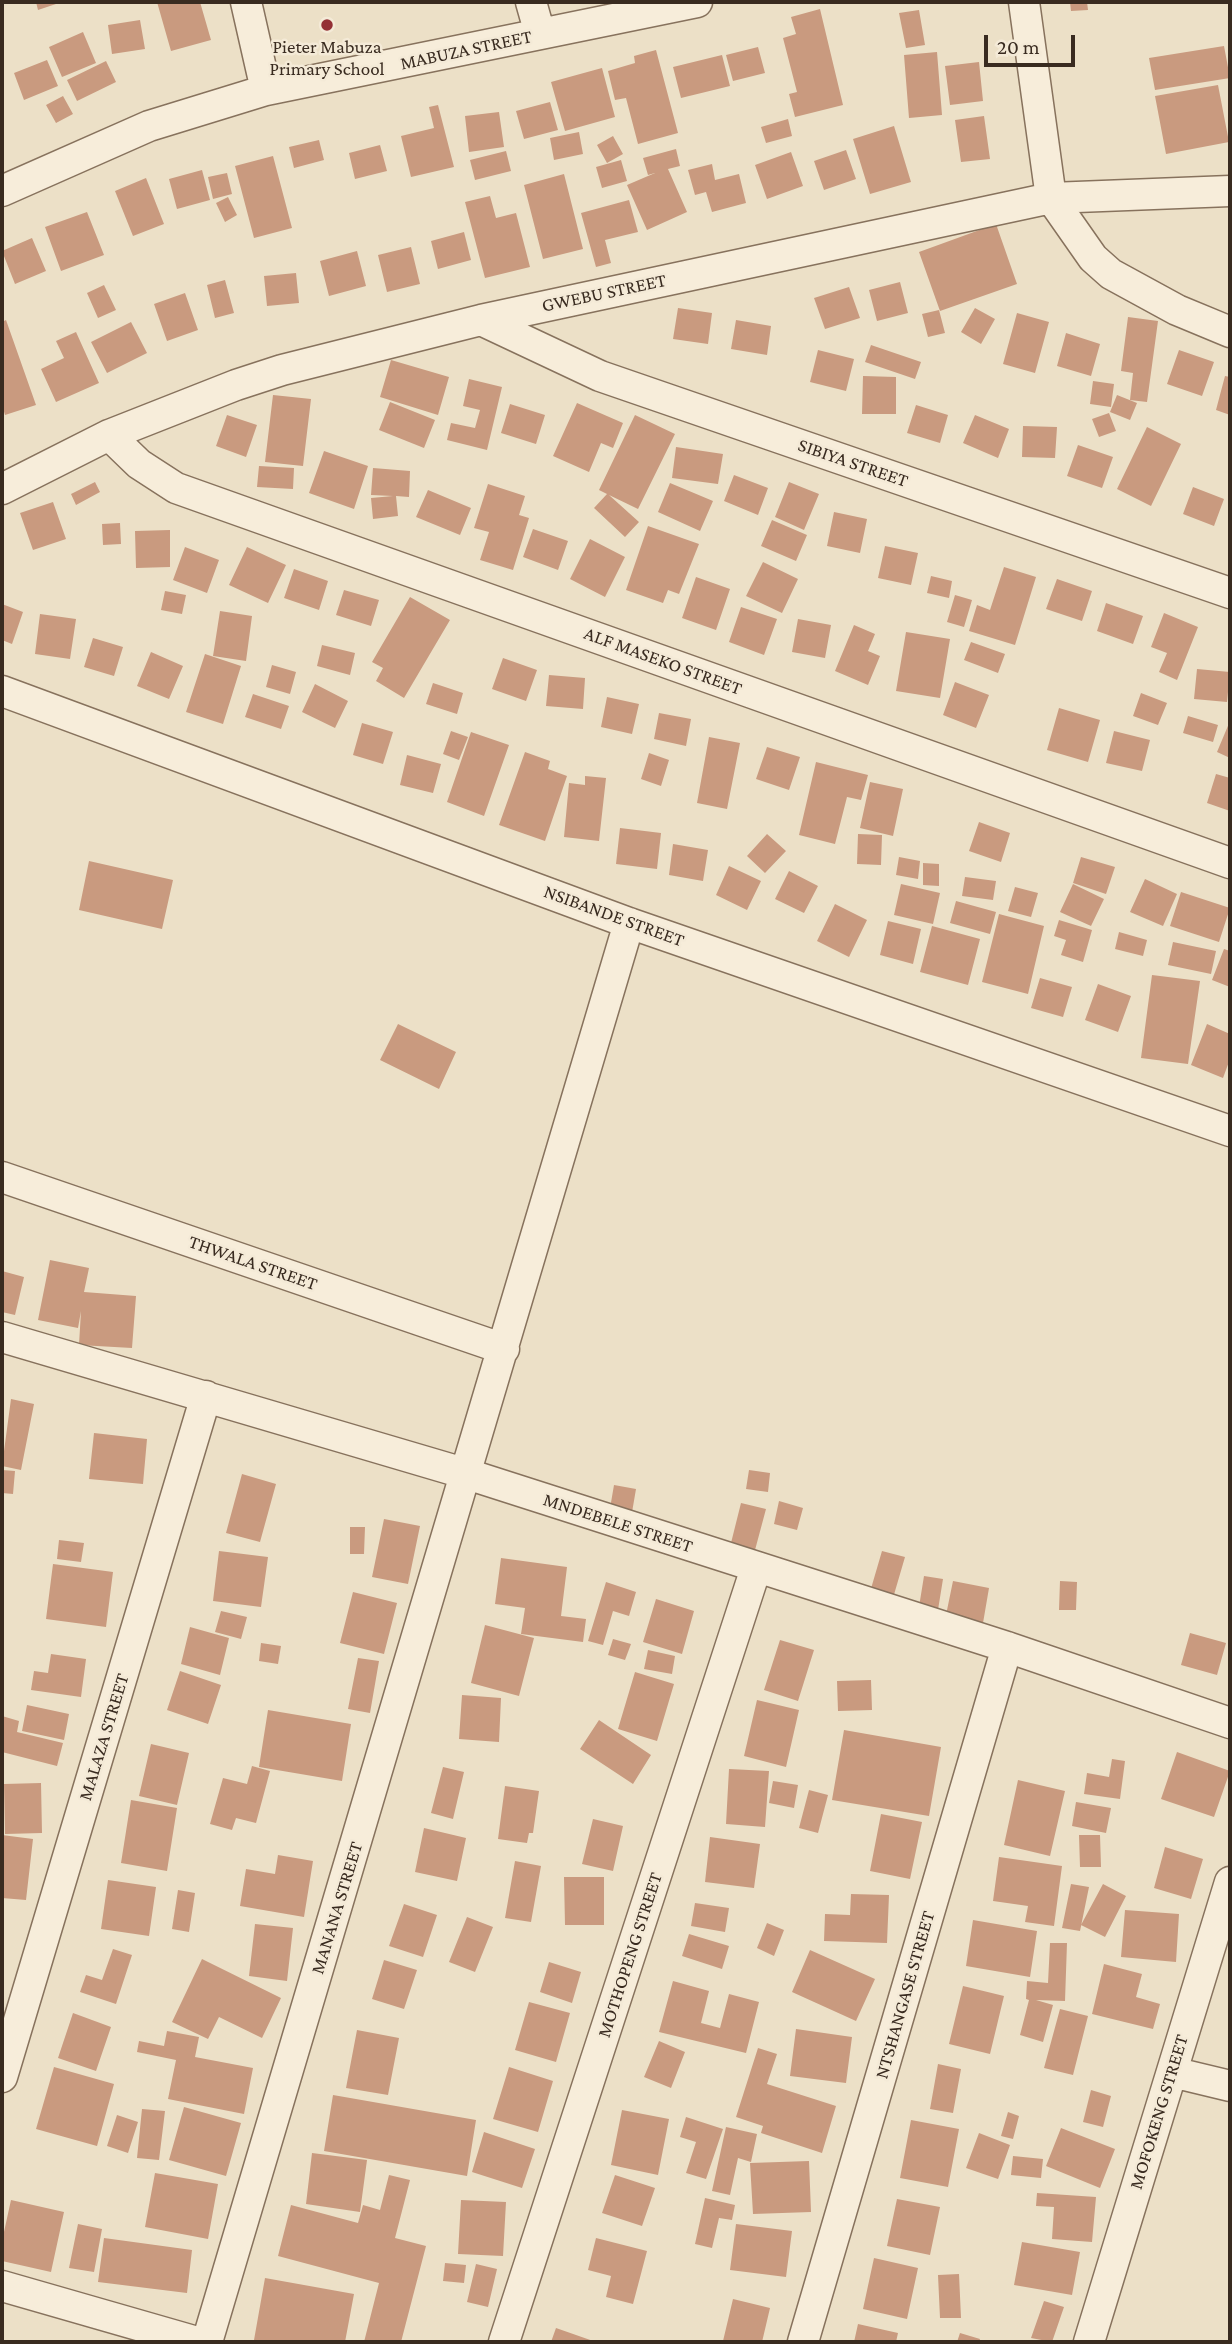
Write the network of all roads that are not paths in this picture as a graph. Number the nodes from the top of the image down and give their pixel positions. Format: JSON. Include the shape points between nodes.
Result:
{"nodes":[{"id":1,"x":246,"y":2,"type":"edge"},
{"id":2,"x":531,"y":2,"type":"edge"},
{"id":3,"x":697,"y":2,"type":"edge"},
{"id":4,"x":1024,"y":2,"type":"edge"},
{"id":5,"x":540,"y":34,"type":"junction"},
{"id":6,"x":266,"y":89,"type":"junction"},
{"id":7,"x":2,"y":191,"type":"edge"},
{"id":8,"x":1230,"y":191,"type":"edge"},
{"id":9,"x":1051,"y":198,"type":"junction"},
{"id":10,"x":481,"y":320,"type":"junction"},
{"id":11,"x":1230,"y":332,"type":"edge"},
{"id":12,"x":109,"y":435,"type":"junction"},
{"id":13,"x":2,"y":489,"type":"edge"},
{"id":14,"x":1230,"y":593,"type":"edge"},
{"id":15,"x":2,"y":691,"type":"edge"},
{"id":16,"x":1230,"y":863,"type":"edge"},
{"id":17,"x":629,"y":923,"type":"junction"},
{"id":18,"x":1230,"y":1131,"type":"edge"},
{"id":19,"x":2,"y":1177,"type":"edge"},
{"id":20,"x":2,"y":1337,"type":"edge"},
{"id":21,"x":504,"y":1349,"type":"junction"},
{"id":22,"x":205,"y":1396,"type":"junction"},
{"id":23,"x":467,"y":1474,"type":"junction"},
{"id":24,"x":756,"y":1568,"type":"junction"},
{"id":25,"x":1007,"y":1647,"type":"junction"},
{"id":26,"x":1230,"y":1723,"type":"edge"},
{"id":27,"x":1230,"y":1882,"type":"edge"},
{"id":28,"x":1172,"y":2072,"type":"junction"},
{"id":29,"x":2,"y":2077,"type":"edge"},
{"id":30,"x":1230,"y":2086,"type":"edge"},
{"id":31,"x":2,"y":2286,"type":"edge"},
{"id":32,"x":197,"y":2342,"type":"edge"},
{"id":33,"x":207,"y":2342,"type":"edge"},
{"id":34,"x":504,"y":2342,"type":"edge"},
{"id":35,"x":803,"y":2342,"type":"edge"},
{"id":36,"x":1088,"y":2342,"type":"edge"}],
"edges":[{"from":1,"to":6,"type":"street"},
{"from":2,"to":5,"type":"street"},
{"from":3,"to":5,"type":"street","name":"MABUZA STREET"},
{"from":4,"to":9,"type":"street"},
{"from":5,"to":6,"type":"street","name":"MABUZA STREET"},
{"from":6,"to":7,"type":"street","name":"MABUZA STREET","via":[[149,126]]},
{"from":8,"to":9,"type":"street","name":"GWEBU STREET"},
{"from":9,"to":10,"type":"street","name":"GWEBU STREET"},
{"from":9,"to":11,"type":"street","via":[[1093,258],[1111,274]]},
{"from":10,"to":12,"type":"street","name":"GWEBU STREET","via":[[282,370]]},
{"from":10,"to":14,"type":"street","name":"SIBIYA STREET","via":[[600,376]]},
{"from":12,"to":13,"type":"street","name":"GWEBU STREET"},
{"from":12,"to":16,"type":"street","name":"ALF MASEKO STREET","via":[[139,464],[176,488]]},
{"from":15,"to":17,"type":"street","name":"NSIBANDE STREET"},
{"from":17,"to":18,"type":"street","name":"NSIBANDE STREET"},
{"from":17,"to":21,"type":"street","name":"MANANA STREET"},
{"from":19,"to":21,"type":"street","name":"THWALA STREET"},
{"from":20,"to":22,"type":"street","name":"MNDEBELE STREET"},
{"from":21,"to":23,"type":"street","name":"MANANA STREET"},
{"from":22,"to":23,"type":"street","name":"MNDEBELE STREET"},
{"from":22,"to":29,"type":"street","name":"MALAZA STREET"},
{"from":23,"to":24,"type":"street","name":"MNDEBELE STREET"},
{"from":23,"to":33,"type":"street","name":"MANANA STREET"},
{"from":24,"to":25,"type":"street","name":"MNDEBELE STREET"},
{"from":24,"to":34,"type":"street","name":"MOTHOPENG STREET"},
{"from":25,"to":26,"type":"street","name":"MNDEBELE STREET"},
{"from":25,"to":35,"type":"street","name":"NTSHANGASE STREET"},
{"from":27,"to":28,"type":"street","name":"MOFOKENG STREET"},
{"from":28,"to":30,"type":"street"},
{"from":28,"to":36,"type":"street","name":"MOFOKENG STREET"},
{"from":31,"to":32,"type":"street"}]}
